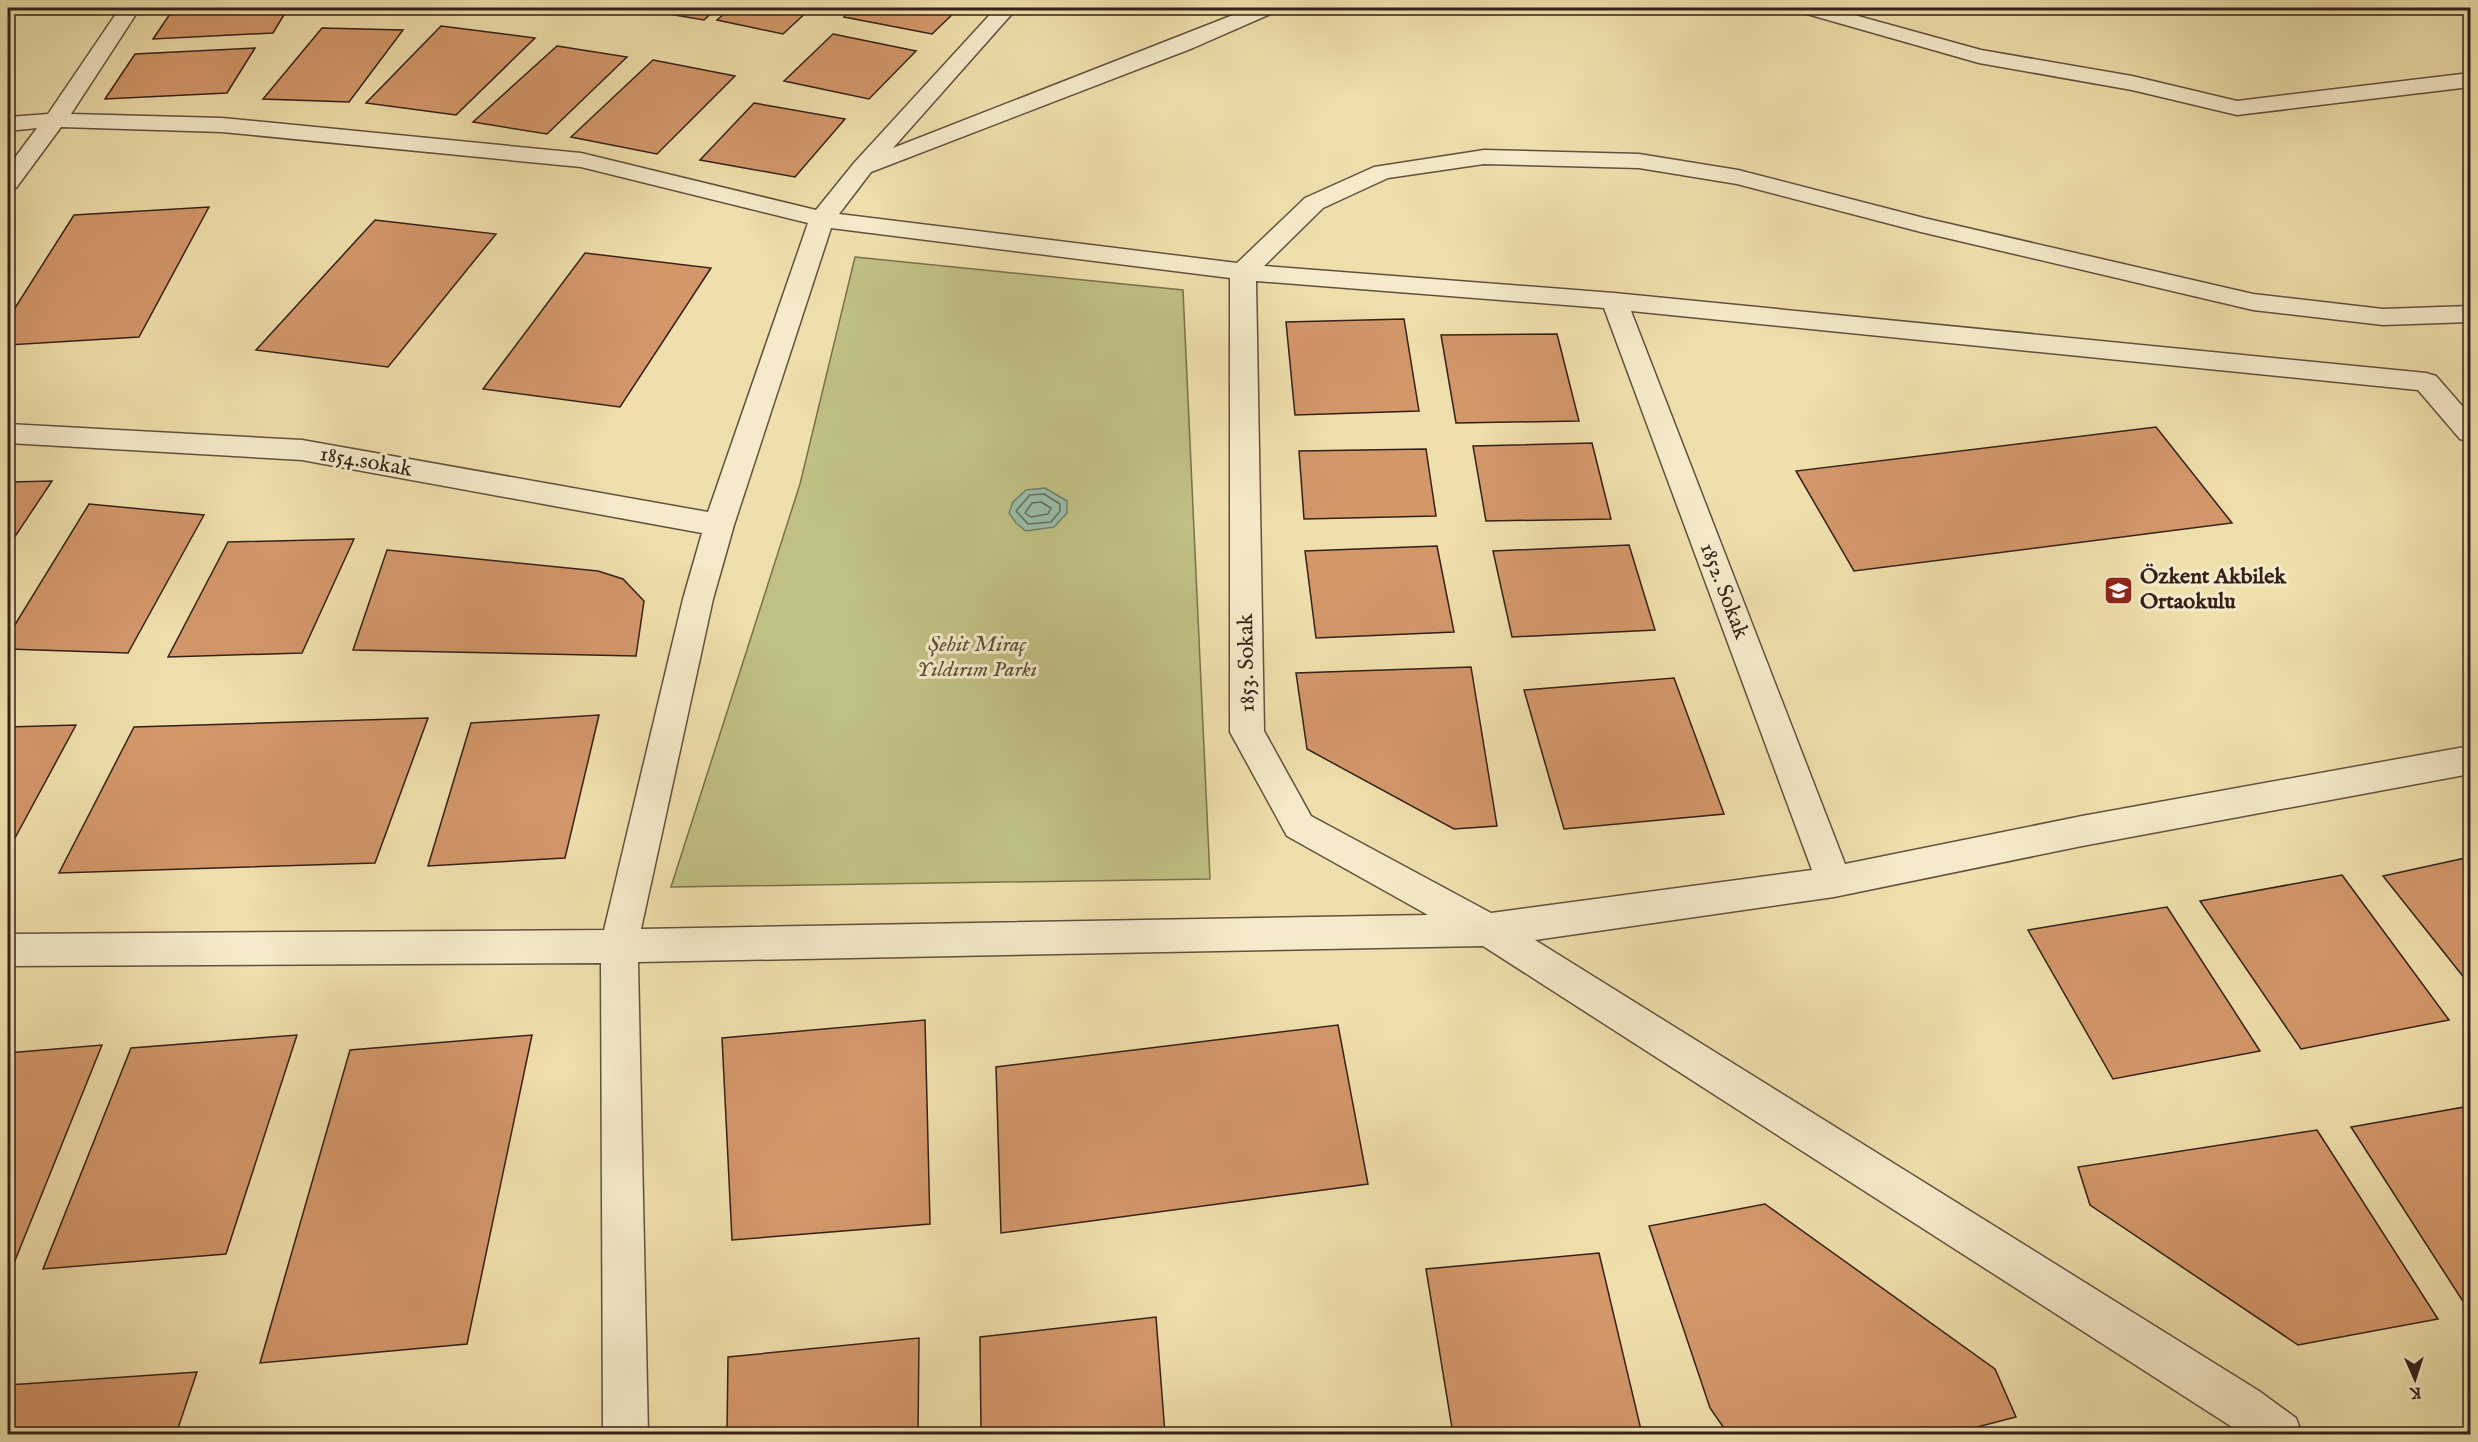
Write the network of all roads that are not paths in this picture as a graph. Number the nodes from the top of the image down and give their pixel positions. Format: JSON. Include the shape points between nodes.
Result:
{"nodes":[{"id":1,"x":130,"y":8,"type":"edge"},
{"id":2,"x":1007,"y":8,"type":"edge"},
{"id":3,"x":1268,"y":8,"type":"edge"},
{"id":4,"x":1807,"y":8,"type":"edge"},
{"id":5,"x":2470,"y":80,"type":"edge"},
{"id":6,"x":55,"y":120,"type":"junction"},
{"id":7,"x":8,"y":124,"type":"edge"},
{"id":8,"x":862,"y":168,"type":"junction"},
{"id":9,"x":8,"y":183,"type":"edge"},
{"id":10,"x":822,"y":219,"type":"junction"},
{"id":11,"x":1243,"y":272,"type":"junction"},
{"id":12,"x":1614,"y":301,"type":"junction"},
{"id":13,"x":2470,"y":314,"type":"edge"},
{"id":14,"x":2470,"y":432,"type":"edge"},
{"id":15,"x":8,"y":433,"type":"edge"},
{"id":16,"x":719,"y":525,"type":"junction"},
{"id":17,"x":2470,"y":760,"type":"edge"},
{"id":18,"x":1834,"y":882,"type":"junction"},
{"id":19,"x":1488,"y":930,"type":"junction"},
{"id":20,"x":619,"y":946,"type":"junction"},
{"id":21,"x":8,"y":950,"type":"edge"},
{"id":22,"x":625,"y":1434,"type":"edge"},
{"id":23,"x":2280,"y":1434,"type":"edge"}],
"edges":[{"from":1,"to":6,"type":"street"},
{"from":2,"to":8,"type":"street"},
{"from":3,"to":8,"type":"street"},
{"from":4,"to":5,"type":"street","via":[[1979,56],[2132,83],[2237,108]]},
{"from":6,"to":7,"type":"street"},
{"from":6,"to":9,"type":"street"},
{"from":6,"to":10,"type":"street","via":[[222,125],[581,160]]},
{"from":8,"to":10,"type":"street"},
{"from":10,"to":11,"type":"street"},
{"from":10,"to":16,"type":"street"},
{"from":11,"to":12,"type":"street"},
{"from":11,"to":13,"type":"street","via":[[1314,202],[1382,172],[1484,157],[1639,161],[1738,177],[1921,225],[2253,302],[2383,317]]},
{"from":11,"to":19,"type":"street","name":"1853. Sokak","via":[[1247,732],[1299,826]]},
{"from":12,"to":14,"type":"street","via":[[2426,382]]},
{"from":12,"to":18,"type":"street","name":"1852. Sokak"},
{"from":15,"to":16,"type":"street","name":"1854.sokak","via":[[302,450]]},
{"from":16,"to":20,"type":"street","via":[[698,599]]},
{"from":17,"to":18,"type":"street","via":[[2082,831]]},
{"from":18,"to":19,"type":"street"},
{"from":19,"to":20,"type":"street"},
{"from":19,"to":23,"type":"street","name":"1853. Sokak"},
{"from":20,"to":21,"type":"street"},
{"from":20,"to":22,"type":"street"}]}
